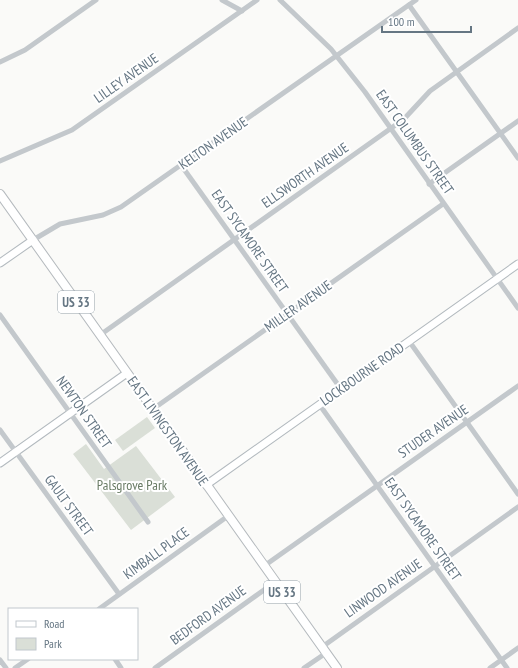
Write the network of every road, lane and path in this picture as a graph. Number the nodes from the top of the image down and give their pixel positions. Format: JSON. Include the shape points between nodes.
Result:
{"nodes":[{"id":1,"x":96,"y":0,"type":"edge"},
{"id":2,"x":222,"y":0,"type":"edge"},
{"id":3,"x":257,"y":0,"type":"edge"},
{"id":4,"x":280,"y":0,"type":"edge"},
{"id":5,"x":416,"y":0,"type":"edge"},
{"id":6,"x":409,"y":5,"type":"junction"},
{"id":7,"x":242,"y":11,"type":"junction"},
{"id":8,"x":518,"y":28,"type":"edge"},
{"id":9,"x":337,"y":56,"type":"junction"},
{"id":10,"x":0,"y":62,"type":"edge"},
{"id":11,"x":457,"y":72,"type":"junction"},
{"id":12,"x":518,"y":120,"type":"edge"},
{"id":13,"x":392,"y":128,"type":"junction"},
{"id":14,"x":500,"y":133,"type":"junction"},
{"id":15,"x":518,"y":158,"type":"edge"},
{"id":16,"x":0,"y":161,"type":"edge"},
{"id":17,"x":181,"y":165,"type":"junction"},
{"id":18,"x":429,"y":184,"type":"junction"},
{"id":19,"x":0,"y":194,"type":"edge"},
{"id":20,"x":443,"y":204,"type":"junction"},
{"id":21,"x":32,"y":240,"type":"junction"},
{"id":22,"x":234,"y":240,"type":"junction"},
{"id":23,"x":0,"y":263,"type":"edge"},
{"id":24,"x":518,"y":264,"type":"edge"},
{"id":25,"x":497,"y":279,"type":"junction"},
{"id":26,"x":518,"y":308,"type":"edge"},
{"id":27,"x":287,"y":314,"type":"junction"},
{"id":28,"x":0,"y":315,"type":"edge"},
{"id":29,"x":100,"y":335,"type":"junction"},
{"id":30,"x":409,"y":341,"type":"junction"},
{"id":31,"x":127,"y":373,"type":"junction"},
{"id":32,"x":518,"y":386,"type":"edge"},
{"id":33,"x":341,"y":389,"type":"junction"},
{"id":34,"x":319,"y":404,"type":"junction"},
{"id":35,"x":153,"y":409,"type":"junction"},
{"id":36,"x":70,"y":413,"type":"junction"},
{"id":37,"x":467,"y":422,"type":"junction"},
{"id":38,"x":0,"y":430,"type":"edge"},
{"id":39,"x":16,"y":452,"type":"junction"},
{"id":40,"x":0,"y":463,"type":"edge"},
{"id":41,"x":206,"y":485,"type":"junction"},
{"id":42,"x":377,"y":486,"type":"junction"},
{"id":43,"x":518,"y":494,"type":"edge"},
{"id":44,"x":518,"y":508,"type":"edge"},
{"id":45,"x":228,"y":516,"type":"junction"},
{"id":46,"x":148,"y":522,"type":"dead end"},
{"id":47,"x":264,"y":566,"type":"junction"},
{"id":48,"x":435,"y":566,"type":"junction"},
{"id":49,"x":275,"y":582,"type":"junction"},
{"id":50,"x":119,"y":594,"type":"junction"},
{"id":51,"x":99,"y":608,"type":"edge"},
{"id":52,"x":518,"y":648,"type":"edge"},
{"id":53,"x":324,"y":650,"type":"junction"},
{"id":54,"x":0,"y":660,"type":"edge"},
{"id":55,"x":27,"y":660,"type":"edge"},
{"id":56,"x":502,"y":660,"type":"junction"},
{"id":57,"x":6,"y":668,"type":"edge"},
{"id":58,"x":15,"y":668,"type":"edge"},
{"id":59,"x":155,"y":668,"type":"edge"},
{"id":60,"x":304,"y":668,"type":"edge"},
{"id":61,"x":337,"y":668,"type":"edge"},
{"id":62,"x":490,"y":668,"type":"edge"},
{"id":63,"x":507,"y":668,"type":"edge"}],
"edges":[{"from":1,"to":10,"type":"street","via":[[26,50]]},
{"from":2,"to":7,"type":"street"},
{"from":3,"to":7,"type":"street","name":"LILLEY AVENUE"},
{"from":4,"to":9,"type":"street","name":"EAST COLUMBUS STREET"},
{"from":5,"to":6,"type":"street","name":"KELTON AVENUE"},
{"from":6,"to":9,"type":"street","name":"KELTON AVENUE"},
{"from":6,"to":11,"type":"street"},
{"from":7,"to":16,"type":"street","name":"LILLEY AVENUE","via":[[72,130]]},
{"from":8,"to":11,"type":"street","name":"ELLSWORTH AVENUE"},
{"from":9,"to":13,"type":"street","name":"EAST COLUMBUS STREET"},
{"from":9,"to":17,"type":"street","name":"KELTON AVENUE"},
{"from":11,"to":13,"type":"street","name":"ELLSWORTH AVENUE","via":[[430,91],[408,116]]},
{"from":11,"to":14,"type":"street"},
{"from":12,"to":14,"type":"street"},
{"from":13,"to":18,"type":"street","name":"EAST COLUMBUS STREET"},
{"from":13,"to":22,"type":"street","name":"ELLSWORTH AVENUE"},
{"from":14,"to":15,"type":"street"},
{"from":14,"to":18,"type":"street"},
{"from":17,"to":21,"type":"street","name":"KELTON AVENUE","via":[[121,207],[103,215],[60,224]]},
{"from":17,"to":22,"type":"street","name":"EAST SYCAMORE STREET"},
{"from":18,"to":20,"type":"street","name":"EAST COLUMBUS STREET"},
{"from":19,"to":21,"type":"main road","name":"EAST LIVINGSTON AVENUE","number":"US 33"},
{"from":20,"to":25,"type":"street","name":"EAST COLUMBUS STREET"},
{"from":20,"to":27,"type":"street","name":"MILLER AVENUE"},
{"from":21,"to":23,"type":"main road","name":"KELTON AVENUE"},
{"from":21,"to":29,"type":"main road","name":"EAST LIVINGSTON AVENUE","number":"US 33"},
{"from":22,"to":27,"type":"street","name":"EAST SYCAMORE STREET"},
{"from":22,"to":29,"type":"street","name":"ELLSWORTH AVENUE"},
{"from":24,"to":25,"type":"main road","name":"LOCKBOURNE ROAD"},
{"from":25,"to":26,"type":"street","name":"EAST COLUMBUS STREET"},
{"from":25,"to":30,"type":"main road","name":"LOCKBOURNE ROAD"},
{"from":27,"to":33,"type":"street","name":"EAST SYCAMORE STREET"},
{"from":27,"to":35,"type":"street","name":"MILLER AVENUE"},
{"from":28,"to":36,"type":"street","name":"NEWTON STREET"},
{"from":29,"to":31,"type":"main road","name":"EAST LIVINGSTON AVENUE","number":"US 33"},
{"from":30,"to":33,"type":"main road","name":"LOCKBOURNE ROAD"},
{"from":30,"to":37,"type":"street"},
{"from":31,"to":35,"type":"main road","name":"EAST LIVINGSTON AVENUE","number":"US 33"},
{"from":31,"to":36,"type":"main road"},
{"from":32,"to":37,"type":"street","name":"STUDER AVENUE"},
{"from":33,"to":34,"type":"main road","name":"LOCKBOURNE ROAD"},
{"from":34,"to":41,"type":"main road","name":"LOCKBOURNE ROAD"},
{"from":34,"to":42,"type":"street","name":"EAST SYCAMORE STREET"},
{"from":35,"to":41,"type":"main road","name":"EAST LIVINGSTON AVENUE","number":"US 33"},
{"from":36,"to":39,"type":"main road"},
{"from":36,"to":46,"type":"street","name":"NEWTON STREET"},
{"from":37,"to":42,"type":"street","name":"STUDER AVENUE"},
{"from":37,"to":43,"type":"street"},
{"from":38,"to":39,"type":"street","name":"GAULT STREET"},
{"from":39,"to":40,"type":"main road"},
{"from":39,"to":50,"type":"street","name":"GAULT STREET"},
{"from":41,"to":45,"type":"main road","name":"EAST LIVINGSTON AVENUE","number":"US 33"},
{"from":42,"to":47,"type":"street","name":"STUDER AVENUE"},
{"from":42,"to":48,"type":"street","name":"EAST SYCAMORE STREET"},
{"from":44,"to":48,"type":"street","name":"LINWOOD AVENUE"},
{"from":45,"to":47,"type":"main road","name":"EAST LIVINGSTON AVENUE","number":"US 33"},
{"from":45,"to":50,"type":"street","name":"KIMBALL PLACE"},
{"from":47,"to":49,"type":"main road","name":"EAST LIVINGSTON AVENUE","number":"US 33"},
{"from":48,"to":53,"type":"street","name":"LINWOOD AVENUE"},
{"from":48,"to":56,"type":"street","name":"EAST SYCAMORE STREET"},
{"from":49,"to":53,"type":"main road","name":"EAST LIVINGSTON AVENUE","number":"US 33"},
{"from":49,"to":59,"type":"street","name":"BEDFORD AVENUE"},
{"from":50,"to":51,"type":"street","name":"KIMBALL PLACE"},
{"from":52,"to":56,"type":"street"},
{"from":53,"to":60,"type":"street","name":"LINWOOD AVENUE"},
{"from":53,"to":61,"type":"main road","name":"EAST LIVINGSTON AVENUE","number":"US 33"},
{"from":54,"to":57,"type":"street"},
{"from":55,"to":58,"type":"street"},
{"from":56,"to":62,"type":"street"},
{"from":56,"to":63,"type":"street","name":"EAST SYCAMORE STREET"}]}
